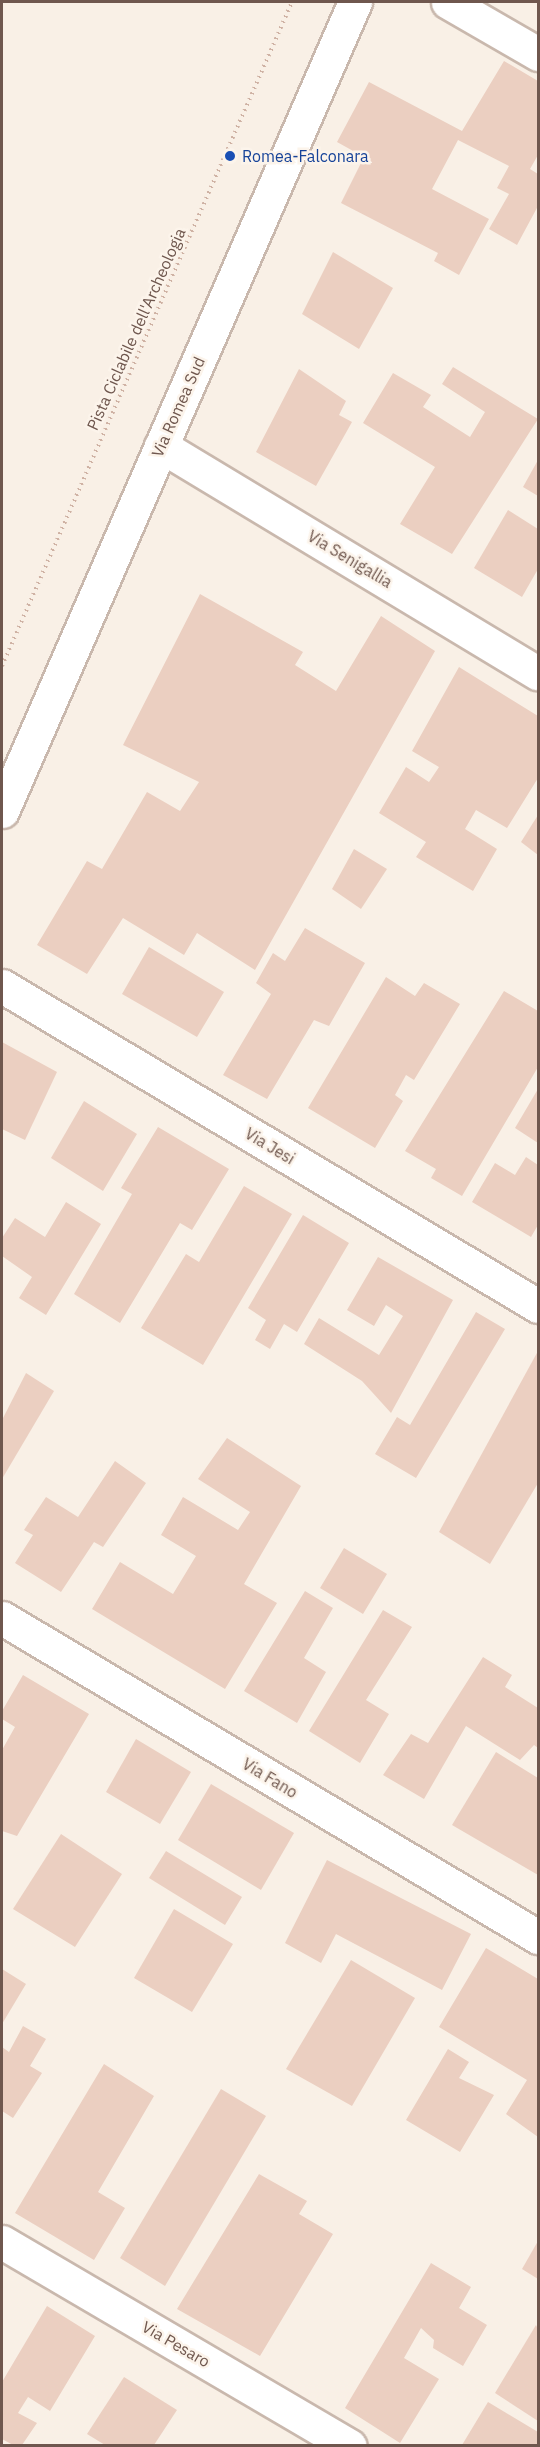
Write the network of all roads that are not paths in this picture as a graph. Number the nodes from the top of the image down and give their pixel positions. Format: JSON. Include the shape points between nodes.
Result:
{"nodes":[{"id":1,"x":355,"y":2,"type":"edge"},
{"id":2,"x":448,"y":2,"type":"edge"},
{"id":3,"x":538,"y":54,"type":"edge"},
{"id":4,"x":161,"y":446,"type":"junction"},
{"id":5,"x":538,"y":673,"type":"edge"},
{"id":6,"x":2,"y":812,"type":"edge"},
{"id":7,"x":2,"y":986,"type":"edge"},
{"id":8,"x":538,"y":1306,"type":"edge"},
{"id":9,"x":2,"y":1618,"type":"edge"},
{"id":10,"x":538,"y":1937,"type":"edge"},
{"id":11,"x":2,"y":2242,"type":"edge"},
{"id":12,"x":350,"y":2445,"type":"edge"}],
"edges":[{"from":1,"to":4,"type":"street","name":"Via Romea Sud"},
{"from":2,"to":3,"type":"street"},
{"from":4,"to":5,"type":"street","name":"Via Senigallia"},
{"from":4,"to":6,"type":"street","name":"Via Romea Sud"},
{"from":7,"to":8,"type":"street","name":"Via Jesi"},
{"from":9,"to":10,"type":"street","name":"Via Fano"},
{"from":11,"to":12,"type":"street","name":"Via Pesaro"}]}
